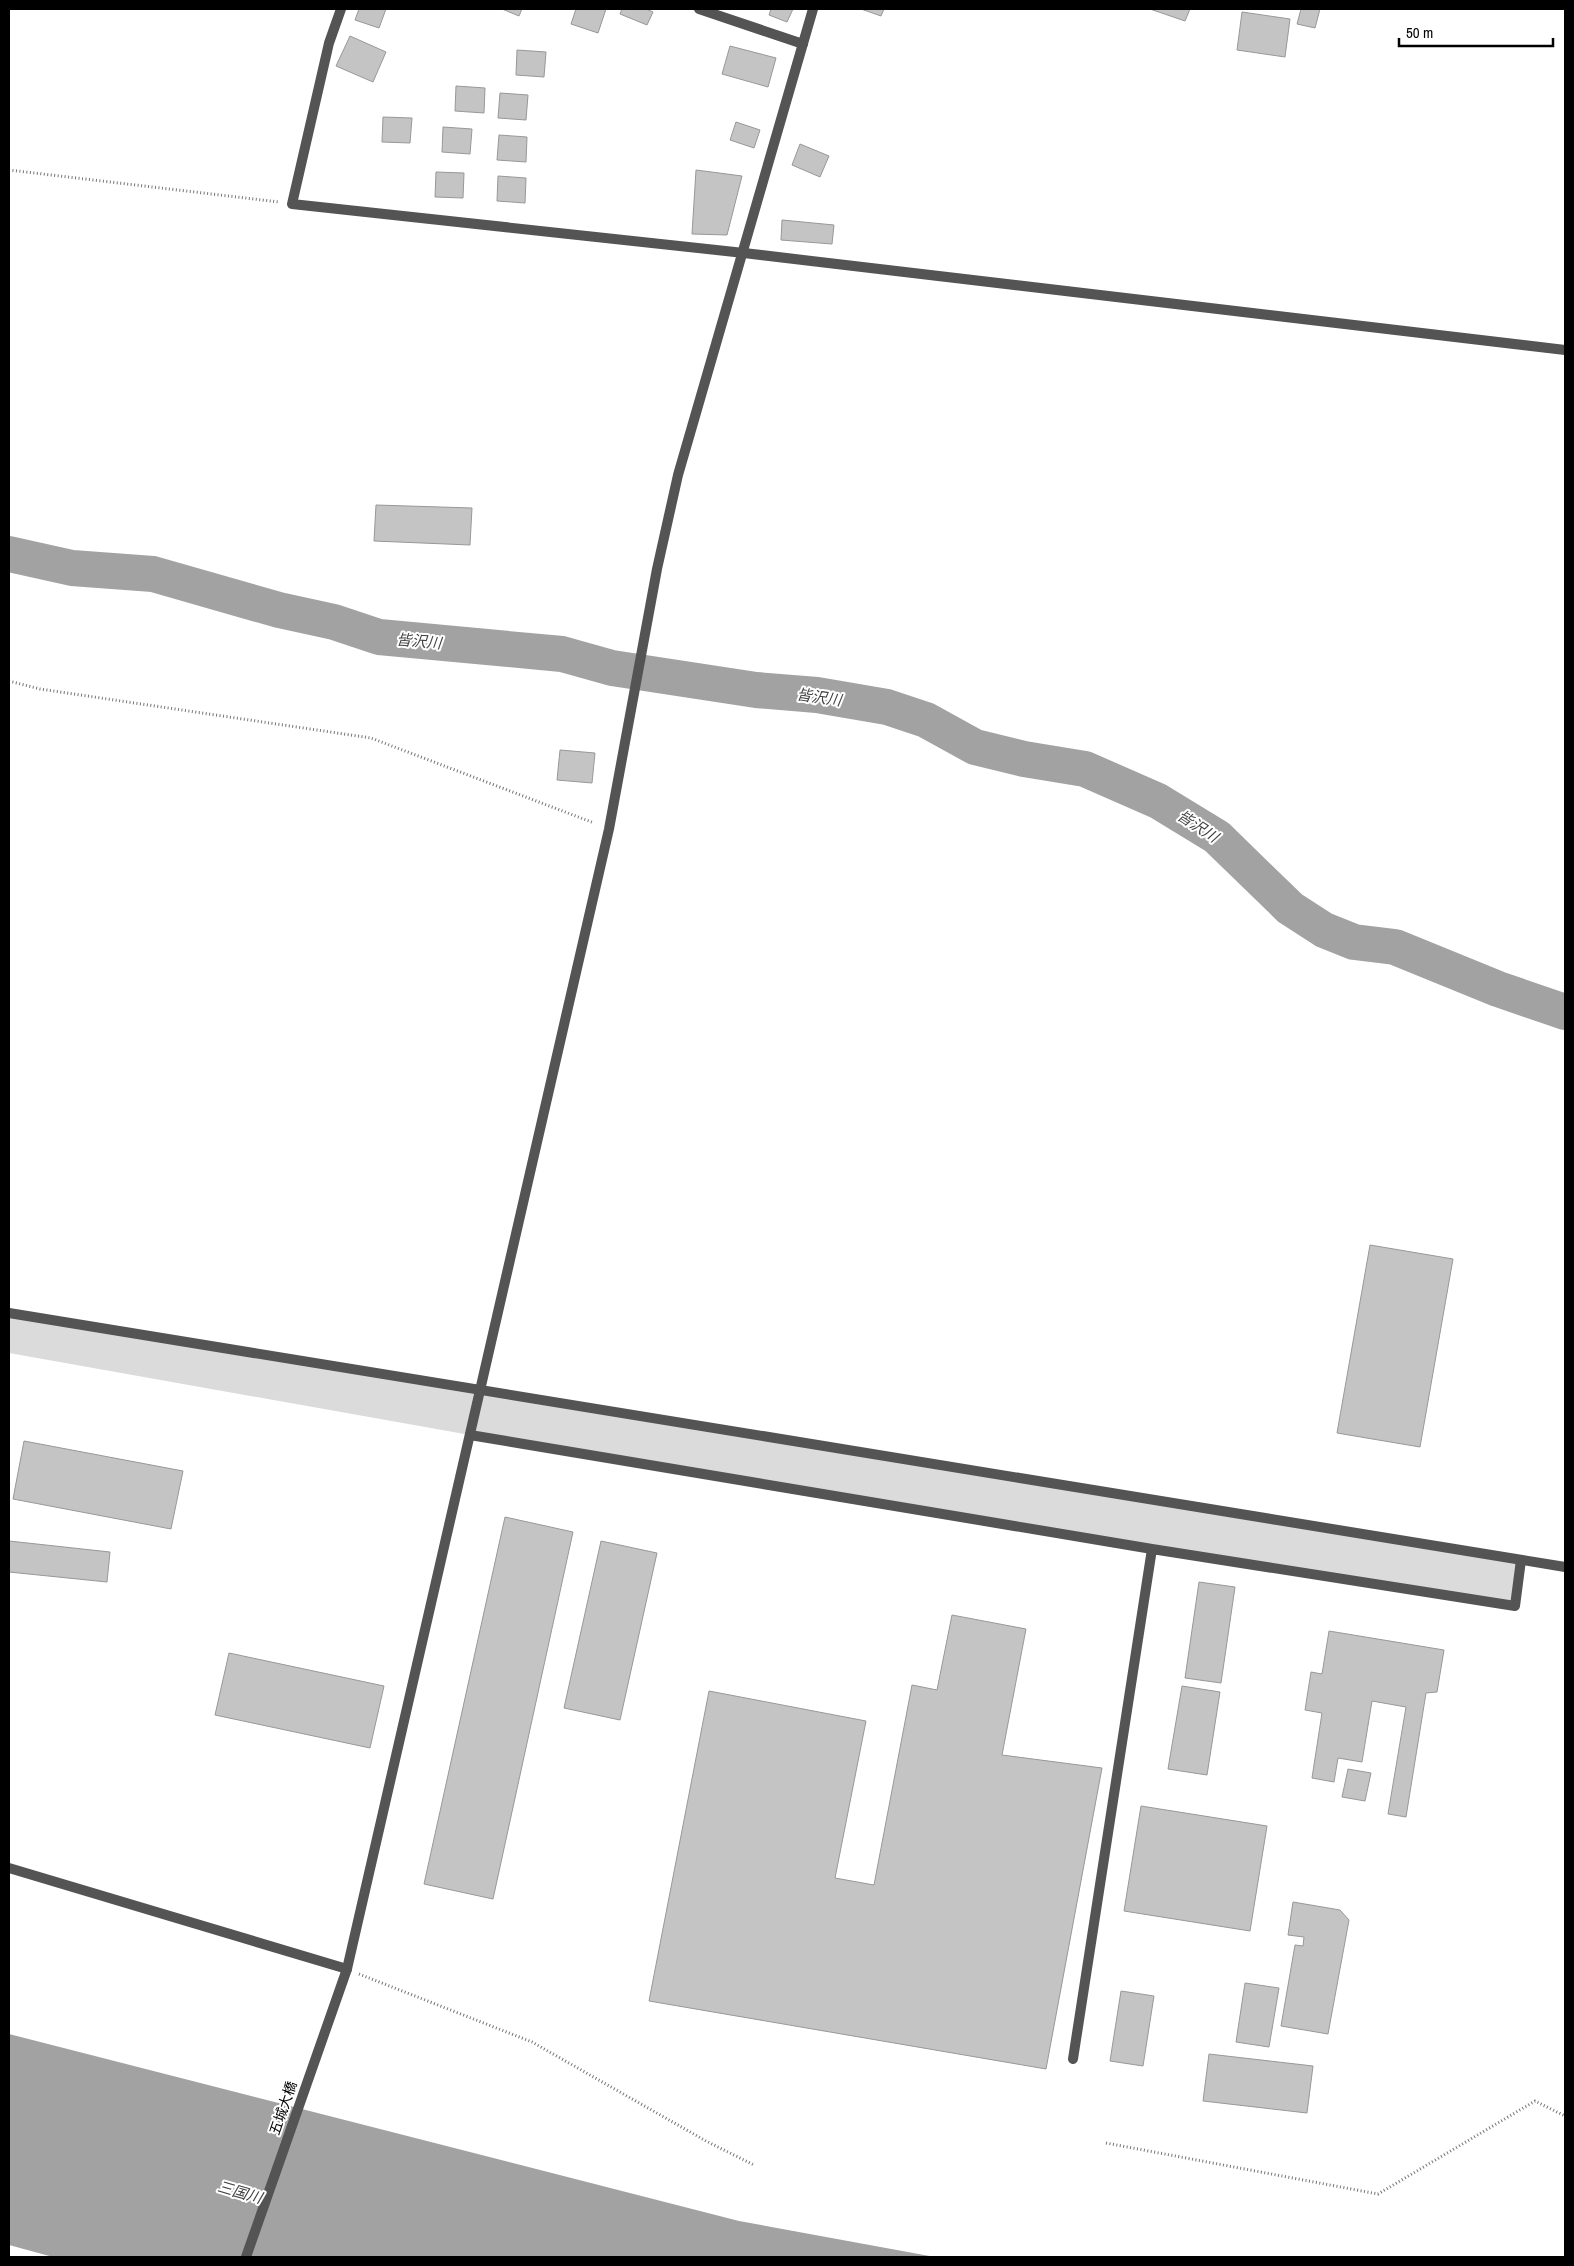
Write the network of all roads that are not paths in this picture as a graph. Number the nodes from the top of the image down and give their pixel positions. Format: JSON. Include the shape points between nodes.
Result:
{"nodes":[{"id":1,"x":341,"y":9,"type":"edge"},
{"id":2,"x":699,"y":9,"type":"edge"},
{"id":3,"x":814,"y":9,"type":"edge"},
{"id":4,"x":803,"y":44,"type":"junction"},
{"id":5,"x":744,"y":253,"type":"junction"},
{"id":6,"x":1565,"y":350,"type":"edge"},
{"id":7,"x":9,"y":1313,"type":"edge"},
{"id":8,"x":480,"y":1390,"type":"junction"},
{"id":9,"x":470,"y":1435,"type":"junction"},
{"id":10,"x":1152,"y":1549,"type":"junction"},
{"id":11,"x":1521,"y":1560,"type":"junction"},
{"id":12,"x":1565,"y":1567,"type":"edge"},
{"id":13,"x":9,"y":1868,"type":"edge"},
{"id":14,"x":347,"y":1969,"type":"junction"},
{"id":15,"x":1073,"y":2059,"type":"dead end"},
{"id":16,"x":246,"y":2257,"type":"edge"}],
"edges":[{"from":1,"to":5,"type":"street","via":[[329,43],[292,204]]},
{"from":2,"to":4,"type":"street"},
{"from":3,"to":4,"type":"street","name":"五城大橋"},
{"from":4,"to":5,"type":"street","name":"五城大橋"},
{"from":5,"to":6,"type":"street"},
{"from":5,"to":8,"type":"street","name":"五城大橋","via":[[678,475],[657,569],[609,829]]},
{"from":7,"to":8,"type":"street"},
{"from":8,"to":9,"type":"street","name":"五城大橋"},
{"from":8,"to":11,"type":"street"},
{"from":9,"to":10,"type":"street"},
{"from":9,"to":14,"type":"street","name":"五城大橋"},
{"from":10,"to":11,"type":"street","via":[[1515,1606]]},
{"from":10,"to":15,"type":"street"},
{"from":11,"to":12,"type":"street"},
{"from":13,"to":14,"type":"street"},
{"from":14,"to":16,"type":"street","name":"五城大橋"}]}
